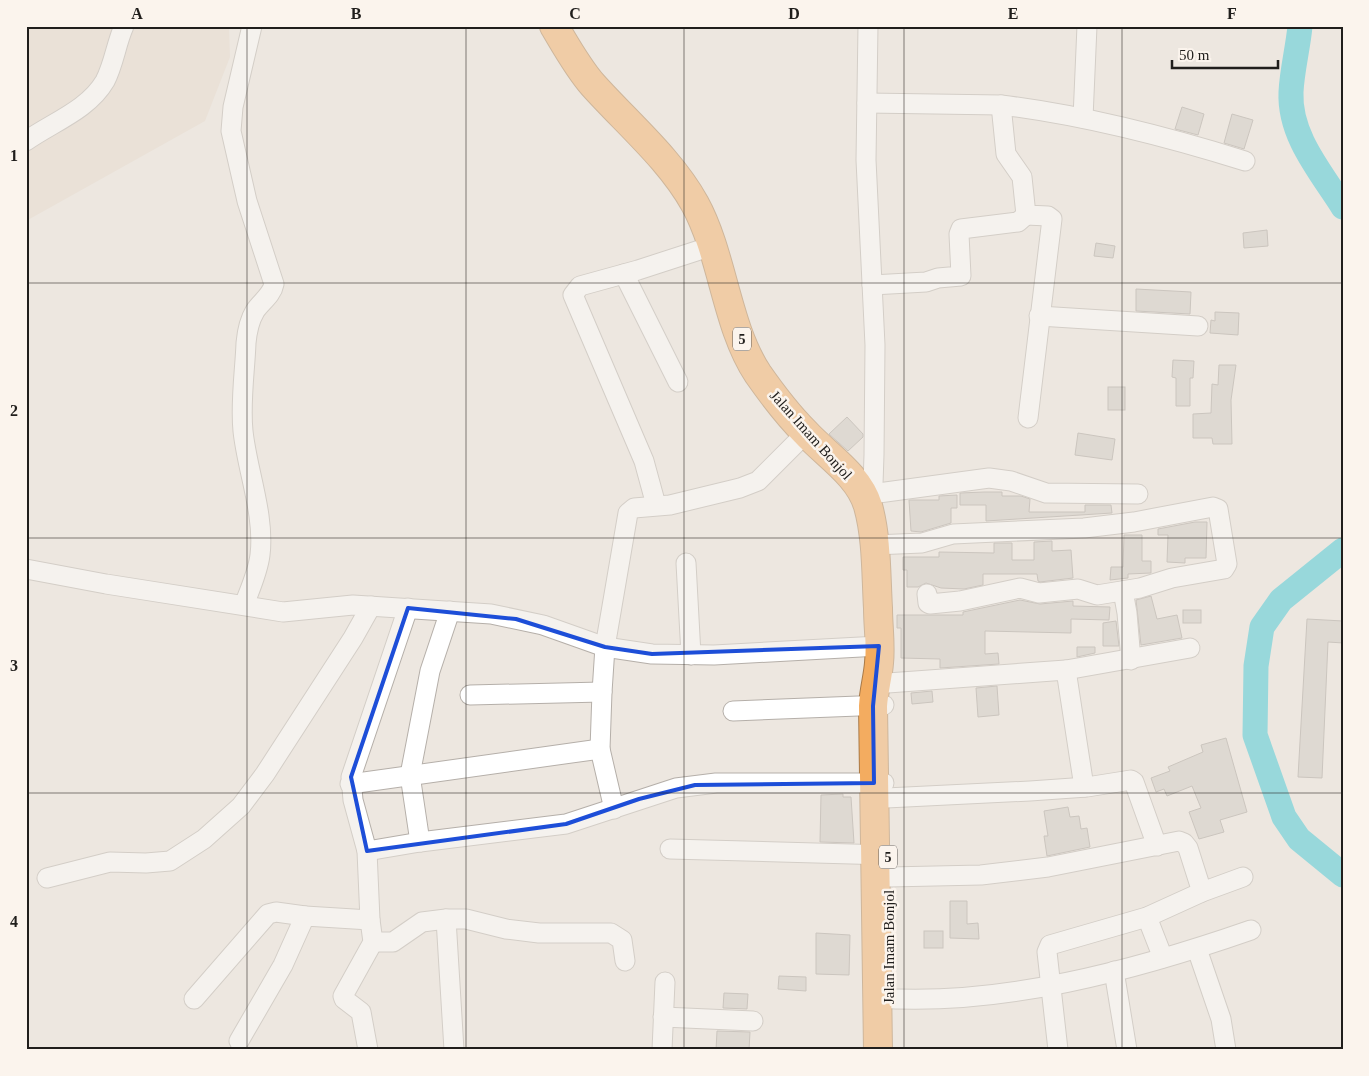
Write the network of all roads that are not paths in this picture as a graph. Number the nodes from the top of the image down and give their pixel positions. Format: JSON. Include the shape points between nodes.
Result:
{"nodes":[{"id":1,"x":124,"y":26,"type":"edge"},
{"id":2,"x":252,"y":26,"type":"edge"},
{"id":3,"x":554,"y":26,"type":"edge"},
{"id":4,"x":868,"y":26,"type":"edge"},
{"id":5,"x":1086,"y":26,"type":"edge"},
{"id":6,"x":867,"y":103,"type":"junction"},
{"id":7,"x":1001,"y":105,"type":"junction"},
{"id":8,"x":1083,"y":118,"type":"junction"},
{"id":9,"x":26,"y":141,"type":"edge"},
{"id":10,"x":1245,"y":161,"type":"dead end"},
{"id":11,"x":1026,"y":215,"type":"junction"},
{"id":12,"x":712,"y":246,"type":"junction"},
{"id":13,"x":624,"y":274,"type":"junction"},
{"id":14,"x":872,"y":286,"type":"junction"},
{"id":15,"x":1039,"y":316,"type":"junction"},
{"id":16,"x":1198,"y":326,"type":"dead end"},
{"id":17,"x":678,"y":382,"type":"dead end"},
{"id":18,"x":1028,"y":418,"type":"dead end"},
{"id":19,"x":806,"y":433,"type":"junction"},
{"id":20,"x":1138,"y":494,"type":"dead end"},
{"id":21,"x":869,"y":500,"type":"junction"},
{"id":22,"x":656,"y":505,"type":"junction"},
{"id":23,"x":874,"y":545,"type":"junction"},
{"id":24,"x":686,"y":563,"type":"dead end"},
{"id":25,"x":26,"y":569,"type":"edge"},
{"id":26,"x":1123,"y":591,"type":"junction"},
{"id":27,"x":927,"y":594,"type":"dead end"},
{"id":28,"x":244,"y":606,"type":"junction"},
{"id":29,"x":371,"y":606,"type":"junction"},
{"id":30,"x":408,"y":608,"type":"junction"},
{"id":31,"x":450,"y":611,"type":"junction"},
{"id":32,"x":605,"y":647,"type":"junction"},
{"id":33,"x":1190,"y":648,"type":"dead end"},
{"id":34,"x":691,"y":655,"type":"junction"},
{"id":35,"x":1131,"y":660,"type":"junction"},
{"id":36,"x":1066,"y":670,"type":"junction"},
{"id":37,"x":879,"y":682,"type":"junction"},
{"id":38,"x":602,"y":692,"type":"junction"},
{"id":39,"x":470,"y":695,"type":"dead end"},
{"id":40,"x":733,"y":711,"type":"dead end"},
{"id":41,"x":600,"y":748,"type":"junction"},
{"id":42,"x":410,"y":775,"type":"junction"},
{"id":43,"x":350,"y":784,"type":"junction"},
{"id":44,"x":1084,"y":787,"type":"junction"},
{"id":45,"x":882,"y":788,"type":"junction"},
{"id":46,"x":614,"y":809,"type":"junction"},
{"id":47,"x":420,"y":842,"type":"junction"},
{"id":48,"x":1157,"y":846,"type":"junction"},
{"id":49,"x":670,"y":849,"type":"dead end"},
{"id":50,"x":367,"y":851,"type":"junction"},
{"id":51,"x":884,"y":862,"type":"junction"},
{"id":52,"x":1243,"y":877,"type":"dead end"},
{"id":53,"x":47,"y":878,"type":"dead end"},
{"id":54,"x":1202,"y":892,"type":"junction"},
{"id":55,"x":305,"y":916,"type":"junction"},
{"id":56,"x":1147,"y":917,"type":"junction"},
{"id":57,"x":446,"y":919,"type":"junction"},
{"id":58,"x":370,"y":920,"type":"junction"},
{"id":59,"x":1252,"y":930,"type":"dead end"},
{"id":60,"x":373,"y":942,"type":"junction"},
{"id":61,"x":1196,"y":949,"type":"junction"},
{"id":62,"x":1163,"y":958,"type":"junction"},
{"id":63,"x":625,"y":962,"type":"dead end"},
{"id":64,"x":1114,"y":971,"type":"junction"},
{"id":65,"x":665,"y":982,"type":"dead end"},
{"id":66,"x":1051,"y":985,"type":"junction"},
{"id":67,"x":194,"y":999,"type":"dead end"},
{"id":68,"x":883,"y":999,"type":"junction"},
{"id":69,"x":663,"y":1017,"type":"junction"},
{"id":70,"x":753,"y":1021,"type":"dead end"},
{"id":71,"x":239,"y":1041,"type":"dead end"},
{"id":72,"x":368,"y":1050,"type":"edge"},
{"id":73,"x":454,"y":1050,"type":"edge"},
{"id":74,"x":662,"y":1050,"type":"edge"},
{"id":75,"x":878,"y":1050,"type":"edge"},
{"id":76,"x":891,"y":1050,"type":"edge"},
{"id":77,"x":1058,"y":1050,"type":"edge"},
{"id":78,"x":1127,"y":1050,"type":"edge"},
{"id":79,"x":1226,"y":1050,"type":"edge"}],
"edges":[{"from":1,"to":9,"type":"street","via":[[105,80],[94,96],[80,109]]},
{"from":2,"to":28,"type":"street","via":[[233,107],[231,131],[247,201],[274,284],[250,320],[246,343],[243,428],[261,542],[260,557]]},
{"from":3,"to":12,"type":"highway","name":"Jalan Imam Bonjol","number":"5","via":[[592,83],[682,184],[696,206]]},
{"from":4,"to":6,"type":"street"},
{"from":5,"to":8,"type":"street"},
{"from":6,"to":7,"type":"street"},
{"from":6,"to":14,"type":"street","via":[[866,160]]},
{"from":7,"to":8,"type":"street"},
{"from":7,"to":11,"type":"street","via":[[1006,154],[1022,177]]},
{"from":8,"to":10,"type":"street","via":[[1186,142]]},
{"from":11,"to":14,"type":"street","via":[[1018,222],[961,229],[961,276]]},
{"from":11,"to":15,"type":"street","via":[[1052,219]]},
{"from":12,"to":13,"type":"street"},
{"from":12,"to":19,"type":"highway","name":"Jalan Imam Bonjol","number":"5","via":[[742,338],[757,371],[781,406]]},
{"from":13,"to":17,"type":"street"},
{"from":13,"to":22,"type":"street","via":[[580,286],[574,291],[574,298],[644,461]]},
{"from":14,"to":21,"type":"street","via":[[874,455]]},
{"from":15,"to":16,"type":"street"},
{"from":15,"to":18,"type":"street"},
{"from":19,"to":21,"type":"highway","name":"Jalan Imam Bonjol","number":"5","via":[[837,462]]},
{"from":19,"to":22,"type":"street","via":[[758,481],[740,488]]},
{"from":20,"to":21,"type":"street","via":[[1046,493],[1011,481],[989,478]]},
{"from":21,"to":23,"type":"highway","name":"Jalan Imam Bonjol","number":"5"},
{"from":22,"to":32,"type":"street","via":[[634,508],[627,515]]},
{"from":23,"to":26,"type":"street","via":[[922,543],[953,534],[1058,530],[1134,522],[1213,507],[1218,509],[1226,568]]},
{"from":23,"to":37,"type":"highway","name":"Jalan Imam Bonjol","number":"5"},
{"from":24,"to":34,"type":"street"},
{"from":25,"to":28,"type":"street"},
{"from":26,"to":27,"type":"street","via":[[1098,595],[1081,589],[1039,593],[1020,588],[930,604]]},
{"from":26,"to":35,"type":"street"},
{"from":28,"to":29,"type":"street","via":[[290,612]]},
{"from":29,"to":30,"type":"street"},
{"from":29,"to":53,"type":"street","via":[[265,774],[241,806],[204,839],[170,861],[110,862]]},
{"from":30,"to":31,"type":"street"},
{"from":30,"to":43,"type":"street"},
{"from":31,"to":32,"type":"street","via":[[543,625]]},
{"from":31,"to":42,"type":"street","via":[[430,671]]},
{"from":32,"to":34,"type":"street","via":[[652,654]]},
{"from":32,"to":38,"type":"street"},
{"from":33,"to":35,"type":"street"},
{"from":34,"to":37,"type":"street"},
{"from":35,"to":36,"type":"street"},
{"from":36,"to":37,"type":"street"},
{"from":36,"to":44,"type":"street"},
{"from":37,"to":40,"type":"street"},
{"from":37,"to":45,"type":"highway","name":"Jalan Imam Bonjol","number":"5"},
{"from":38,"to":39,"type":"street"},
{"from":38,"to":41,"type":"street"},
{"from":41,"to":42,"type":"street"},
{"from":41,"to":46,"type":"street"},
{"from":42,"to":43,"type":"street"},
{"from":42,"to":47,"type":"street"},
{"from":43,"to":50,"type":"street"},
{"from":44,"to":45,"type":"street"},
{"from":44,"to":48,"type":"street","via":[[1133,781]]},
{"from":45,"to":46,"type":"street","via":[[716,783],[676,788]]},
{"from":45,"to":51,"type":"highway","name":"Jalan Imam Bonjol","number":"5"},
{"from":46,"to":47,"type":"street","via":[[566,824]]},
{"from":47,"to":50,"type":"street"},
{"from":48,"to":51,"type":"street","via":[[1092,860],[991,874]]},
{"from":48,"to":54,"type":"street","via":[[1179,841],[1186,844]]},
{"from":49,"to":51,"type":"street"},
{"from":50,"to":58,"type":"street"},
{"from":51,"to":68,"type":"highway","name":"Jalan Imam Bonjol","number":"5"},
{"from":52,"to":54,"type":"street"},
{"from":54,"to":56,"type":"street"},
{"from":55,"to":58,"type":"street"},
{"from":55,"to":67,"type":"street","via":[[268,914]]},
{"from":55,"to":71,"type":"street","via":[[283,965]]},
{"from":56,"to":62,"type":"street"},
{"from":56,"to":66,"type":"street","via":[[1050,945],[1047,952]]},
{"from":57,"to":60,"type":"street","via":[[418,924],[393,942]]},
{"from":57,"to":63,"type":"street","via":[[466,919],[539,933],[612,933],[622,940]]},
{"from":57,"to":73,"type":"street"},
{"from":58,"to":60,"type":"street"},
{"from":59,"to":61,"type":"street"},
{"from":60,"to":72,"type":"street","via":[[343,996],[361,1012]]},
{"from":61,"to":62,"type":"street"},
{"from":61,"to":79,"type":"street","via":[[1221,1019]]},
{"from":62,"to":64,"type":"street"},
{"from":64,"to":66,"type":"street"},
{"from":64,"to":78,"type":"street"},
{"from":65,"to":69,"type":"street"},
{"from":66,"to":68,"type":"street","via":[[944,999]]},
{"from":66,"to":77,"type":"street"},
{"from":68,"to":75,"type":"highway","name":"Jalan Imam Bonjol","number":"5"},
{"from":68,"to":76,"type":"highway","name":"Jalan Imam Bonjol","number":"5"},
{"from":69,"to":70,"type":"street"},
{"from":69,"to":74,"type":"street"}]}
